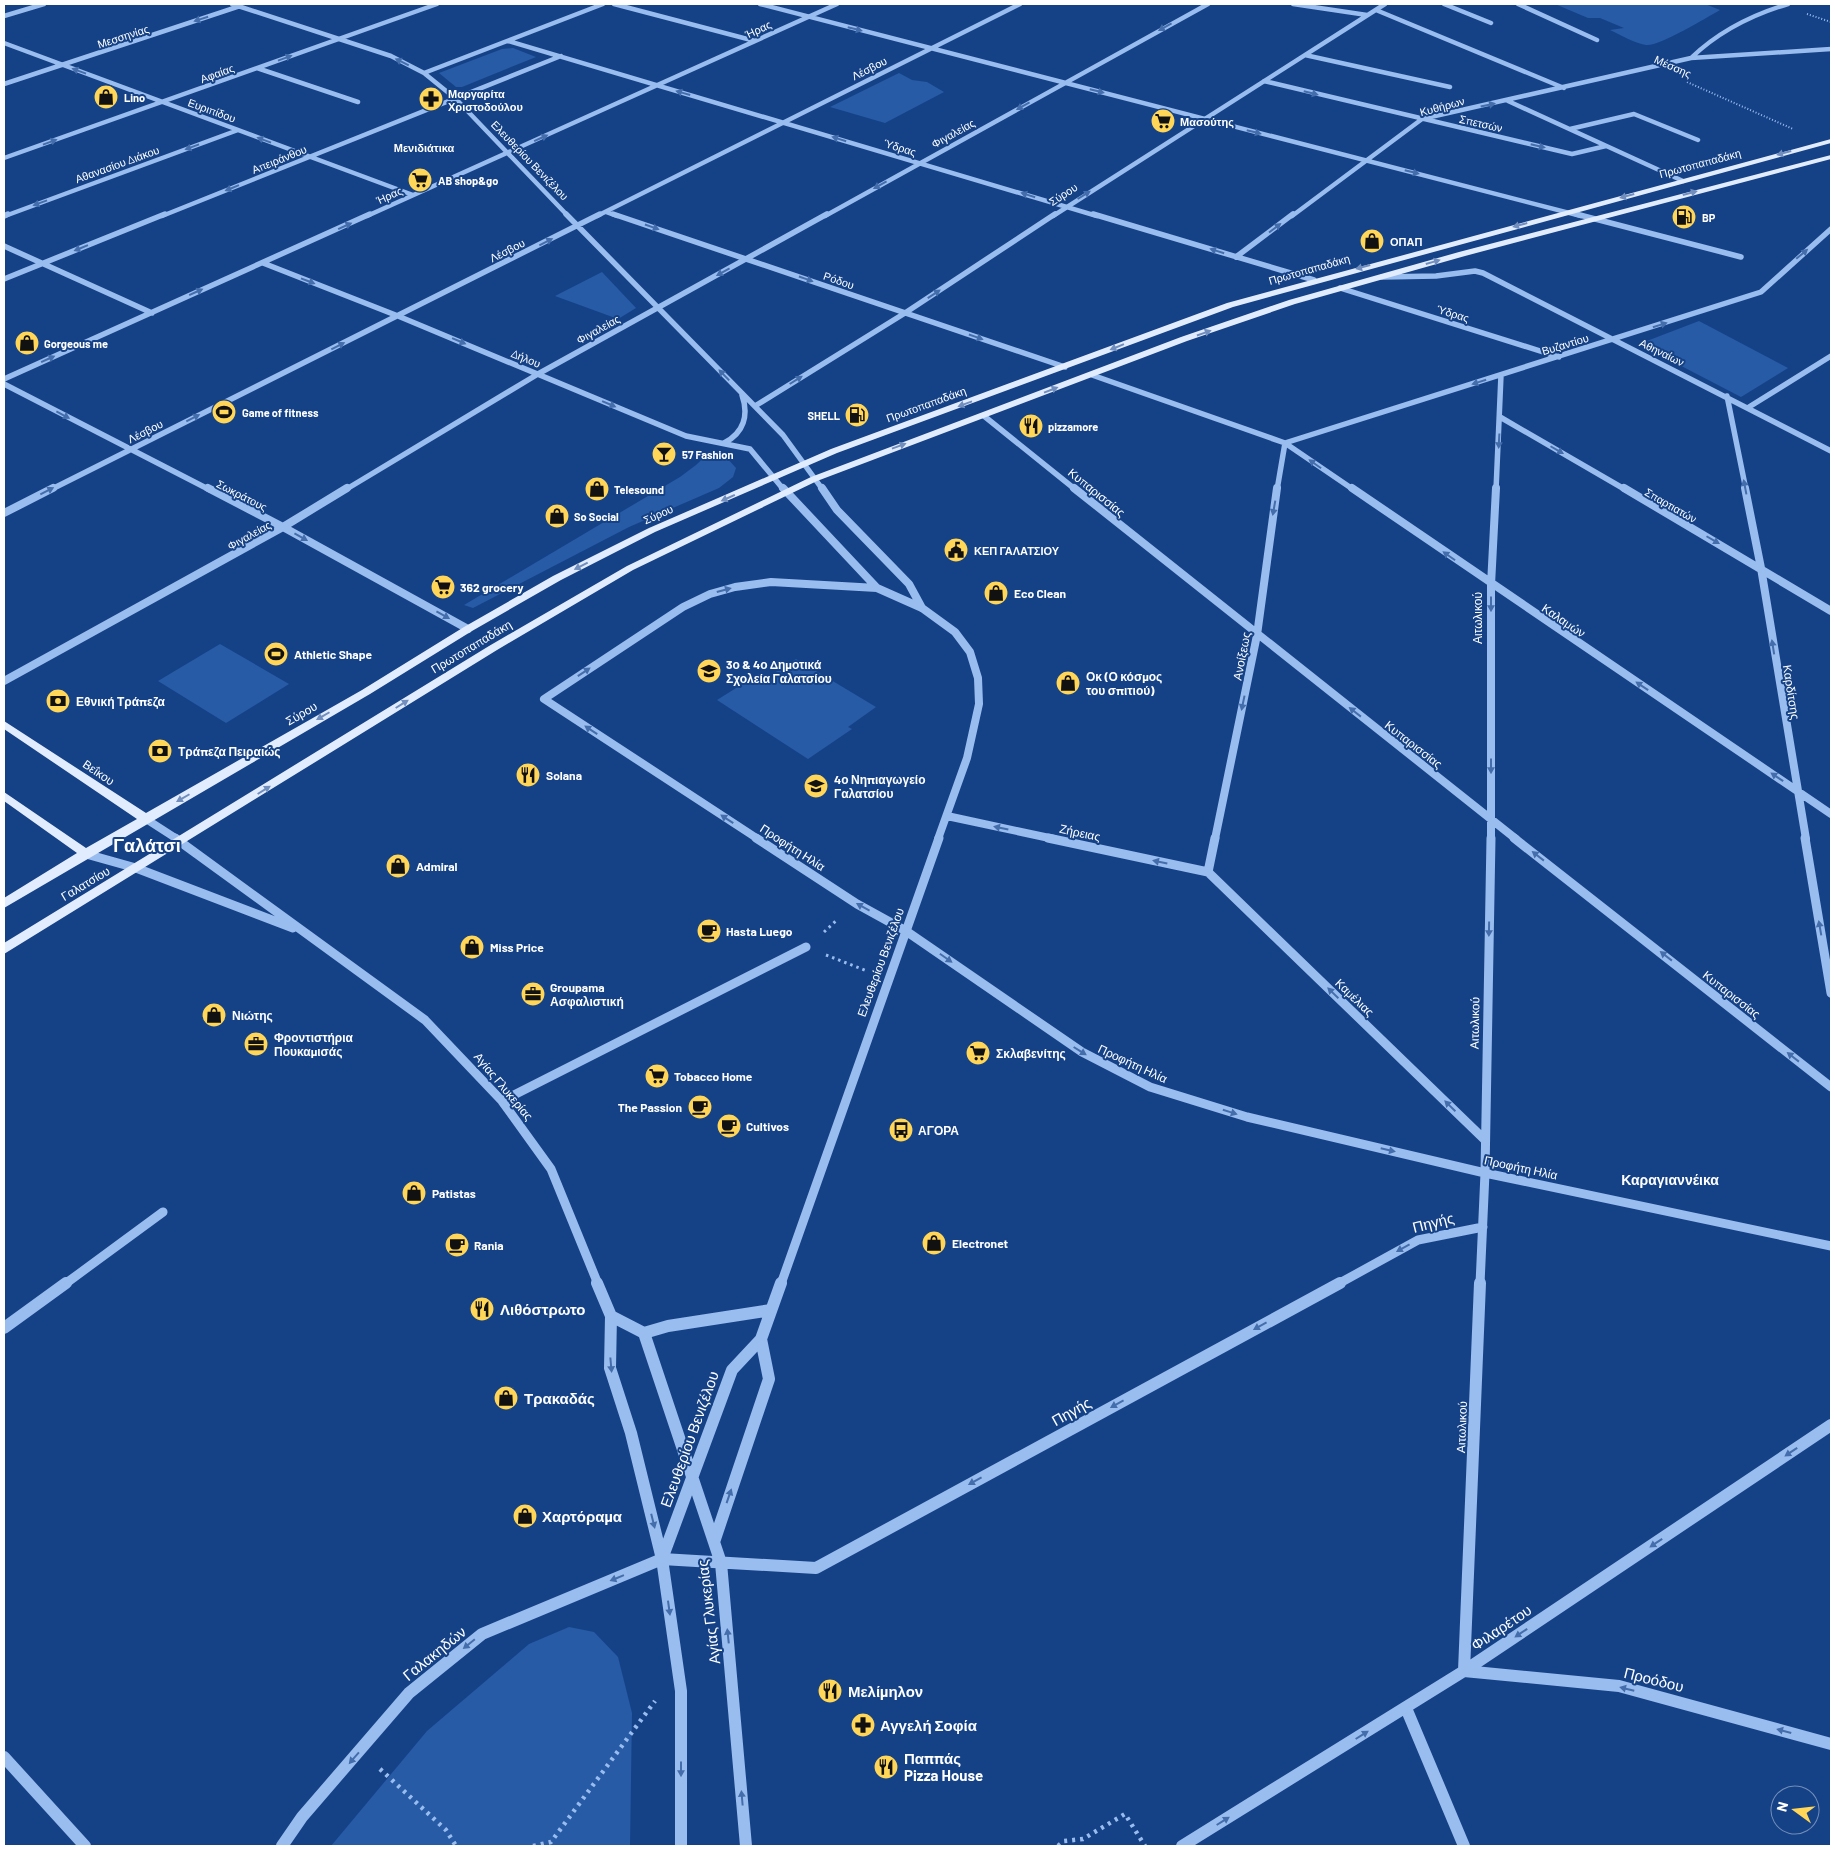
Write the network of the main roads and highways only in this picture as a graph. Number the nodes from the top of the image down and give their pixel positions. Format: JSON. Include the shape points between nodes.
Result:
{"nodes":[{"id":1,"x":1831,"y":141,"type":"edge"},
{"id":2,"x":1831,"y":157,"type":"edge"},
{"id":3,"x":773,"y":478,"type":"joint"},
{"id":4,"x":557,"y":578,"type":"joint"},
{"id":5,"x":468,"y":628,"type":"joint"},
{"id":6,"x":4,"y":724,"type":"edge"},
{"id":7,"x":4,"y":796,"type":"edge"},
{"id":8,"x":146,"y":819,"type":"junction"},
{"id":9,"x":180,"y":841,"type":"joint"},
{"id":10,"x":86,"y":854,"type":"junction"},
{"id":11,"x":4,"y":904,"type":"edge"},
{"id":12,"x":4,"y":949,"type":"edge"}],
"edges":[{"from":1,"to":3,"type":"main road","name":"Πρωτοπαπαδάκη","one_way":true,"via":[[1230,304],[834,451]]},
{"from":9,"to":2,"type":"main road","name":"Πρωτοπαπαδάκη","one_way":true,"via":[[493,648],[630,568],[814,479],[1184,339],[1340,288]]},
{"from":3,"to":4,"type":"main road","name":"Σύρου","one_way":true,"via":[[652,530]]},
{"from":4,"to":5,"type":"main road","name":"Πρωτοπαπαδάκη"},
{"from":5,"to":8,"type":"main road","name":"Σύρου","one_way":true,"via":[[366,692]]},
{"from":6,"to":8,"type":"main road","name":"Βεΐκου"},
{"from":7,"to":10,"type":"main road"},
{"from":8,"to":10,"type":"main road"},
{"from":9,"to":12,"type":"main road","name":"Γαλατσίου"},
{"from":10,"to":11,"type":"main road","name":"Γαλατσίου"}]}
